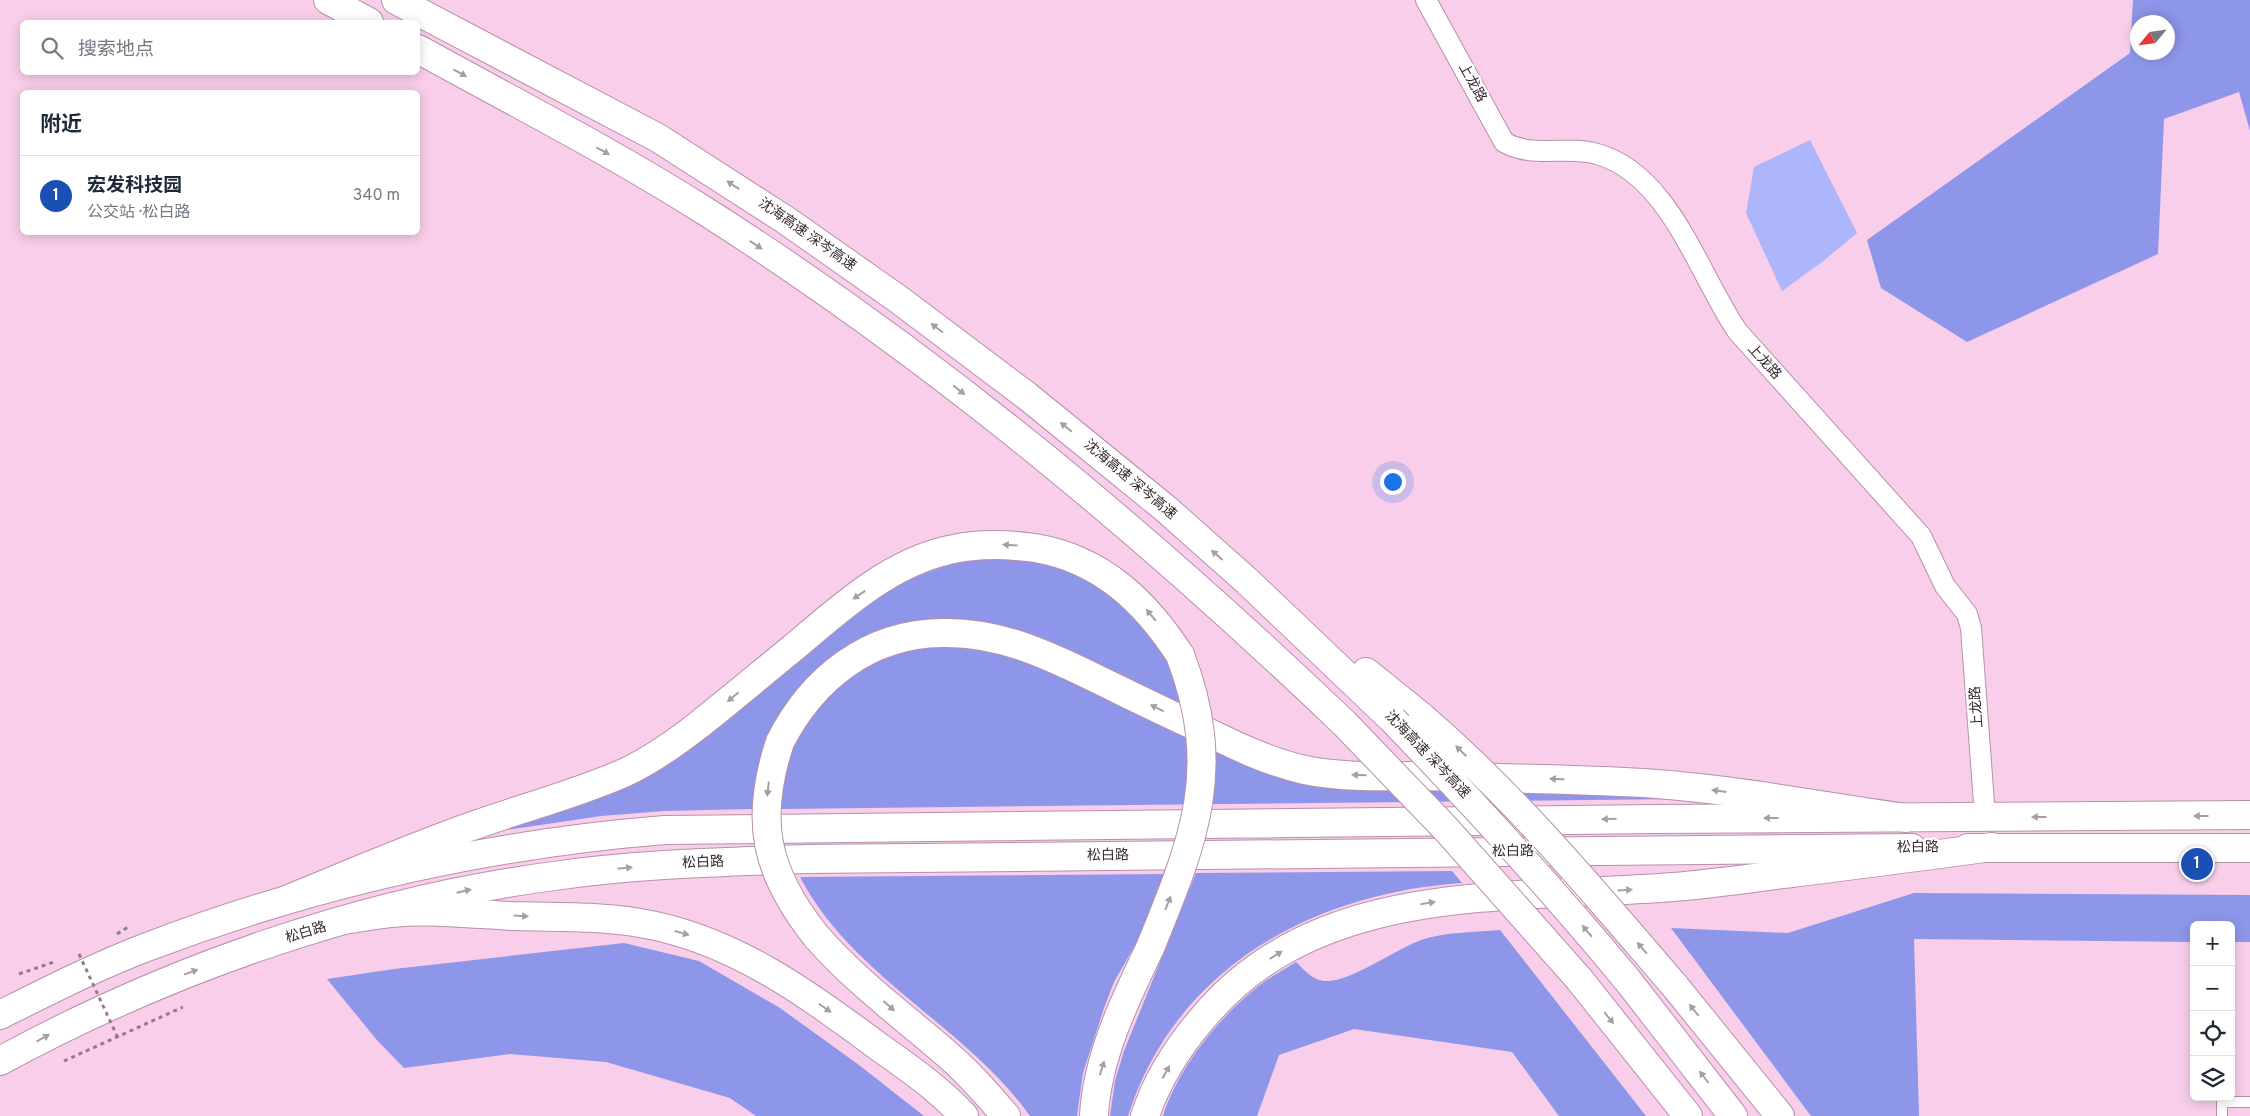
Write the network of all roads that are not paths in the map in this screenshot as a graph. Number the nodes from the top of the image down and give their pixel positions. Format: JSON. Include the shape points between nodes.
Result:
{"nodes":[{"id":1,"x":328,"y":0,"type":"edge"},
{"id":2,"x":396,"y":0,"type":"edge"},
{"id":3,"x":1426,"y":0,"type":"edge"},
{"id":4,"x":365,"y":20,"type":"edge"},
{"id":5,"x":420,"y":50,"type":"edge"},
{"id":6,"x":1247,"y":580,"type":"junction"},
{"id":7,"x":2250,"y":815,"type":"edge"},
{"id":8,"x":1984,"y":817,"type":"junction"},
{"id":9,"x":1906,"y":818,"type":"junction"},
{"id":10,"x":1992,"y":848,"type":"junction"},
{"id":11,"x":2250,"y":848,"type":"edge"},
{"id":12,"x":291,"y":898,"type":"junction"},
{"id":13,"x":350,"y":919,"type":"junction"},
{"id":14,"x":0,"y":1015,"type":"edge"},
{"id":15,"x":0,"y":1061,"type":"edge"},
{"id":16,"x":2222,"y":1101,"type":"edge"},
{"id":17,"x":2235,"y":1101,"type":"edge"},
{"id":18,"x":2250,"y":1102,"type":"edge"},
{"id":19,"x":1684,"y":1112,"type":"edge"},
{"id":20,"x":964,"y":1116,"type":"edge"},
{"id":21,"x":1006,"y":1116,"type":"edge"},
{"id":22,"x":1094,"y":1116,"type":"edge"},
{"id":23,"x":1145,"y":1116,"type":"edge"},
{"id":24,"x":1733,"y":1116,"type":"edge"},
{"id":25,"x":1780,"y":1116,"type":"edge"},
{"id":26,"x":2222,"y":1116,"type":"edge"}],
"edges":[{"from":1,"to":4,"type":"main road"},
{"from":6,"to":2,"type":"main road","name":"沈海高速 深岑高速","one_way":true,"via":[[1027,396],[787,221],[658,138]]},
{"from":3,"to":8,"type":"street","name":"上龙路","via":[[1504,142],[1516,149],[1598,154],[1626,167],[1655,193],[1678,224],[1721,308],[1738,332],[1922,536],[1945,586],[1967,614],[1971,628]]},
{"from":5,"to":19,"type":"main road","one_way":true,"bridge":true,"via":[[642,172],[768,252],[852,310],[1017,434],[1105,506],[1242,626],[1344,723],[1446,829],[1579,980]]},
{"from":24,"to":6,"type":"main road","name":"沈海高速 深岑高速","one_way":true,"bridge":true,"via":[[1629,982],[1476,806],[1393,720]]},
{"from":25,"to":6,"type":"main road","one_way":true,"bridge":true,"via":[[1674,985],[1538,828],[1424,718]]},
{"from":7,"to":8,"type":"main road","one_way":true},
{"from":8,"to":9,"type":"main road"},
{"from":9,"to":12,"type":"main road","one_way":true,"via":[[665,830],[603,835],[488,853],[352,881]]},
{"from":9,"to":21,"type":"main road","one_way":true,"bridge":true,"via":[[1646,783],[1344,775],[1309,771],[1246,751],[1033,650],[998,638],[970,633],[901,638],[867,651],[835,671],[808,697],[791,721],[770,771],[766,794],[769,843],[784,890],[816,936],[861,981],[955,1061]]},
{"from":10,"to":11,"type":"main road","name":"松白路"},
{"from":13,"to":10,"type":"main road","name":"松白路","one_way":true,"via":[[480,888],[554,876],[716,862]]},
{"from":23,"to":10,"type":"main road","one_way":true,"via":[[1166,1070],[1187,1037],[1236,984],[1286,948],[1357,919],[1441,901],[1675,887]]},
{"from":12,"to":14,"type":"main road","via":[[146,947]]},
{"from":22,"to":12,"type":"main road","one_way":true,"bridge":true,"via":[[1099,1077],[1109,1046],[1182,868],[1201,790],[1202,756],[1192,688],[1180,655],[1162,628],[1117,583],[1058,552],[985,544],[947,550],[912,563],[849,601],[674,744],[627,771],[561,798],[463,829]]},
{"from":15,"to":13,"type":"main road","name":"松白路","one_way":true,"via":[[53,1032],[174,979],[258,947]]},
{"from":13,"to":20,"type":"main road","one_way":true,"via":[[392,913],[435,912],[587,918],[640,923],[684,934],[724,948],[765,969],[824,1006],[929,1084]]},
{"from":16,"to":26,"type":"lane"},
{"from":17,"to":18,"type":"lane"}]}
